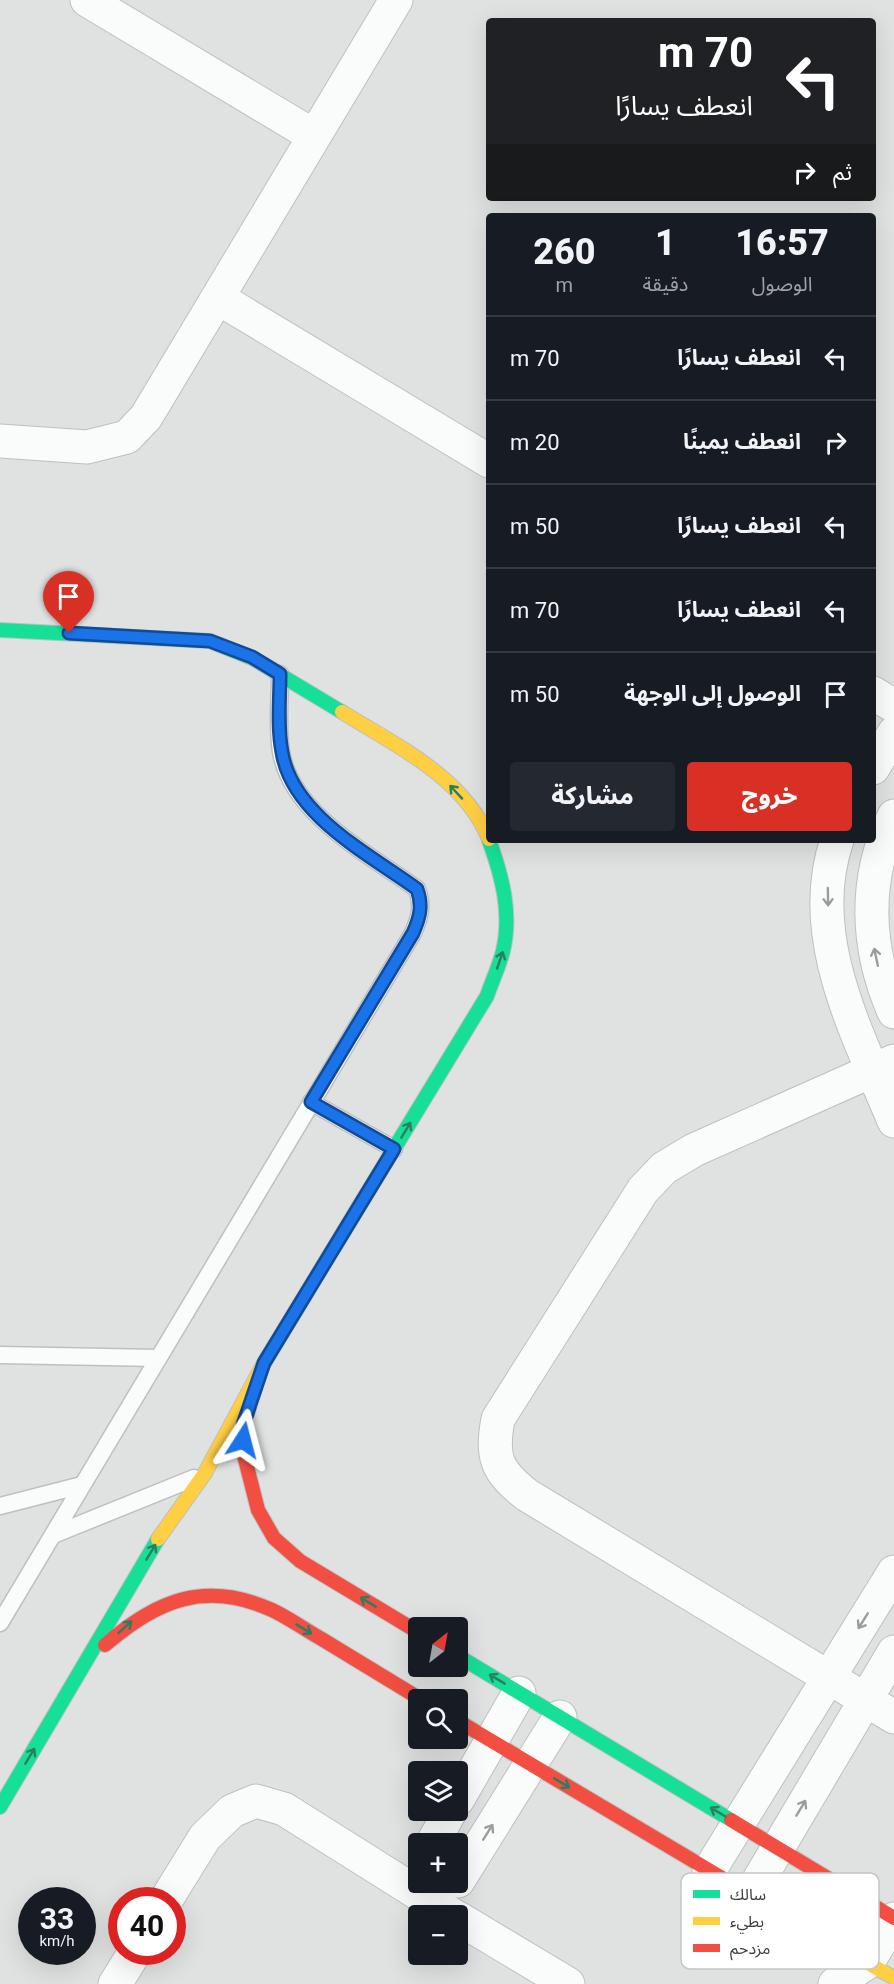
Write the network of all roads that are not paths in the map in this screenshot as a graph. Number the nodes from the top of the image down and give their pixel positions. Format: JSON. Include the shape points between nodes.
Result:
{"nodes":[{"id":1,"x":87,"y":0,"type":"edge"},
{"id":2,"x":396,"y":0,"type":"edge"},
{"id":3,"x":314,"y":136,"type":"junction"},
{"id":4,"x":218,"y":298,"type":"junction"},
{"id":5,"x":0,"y":441,"type":"edge"},
{"id":6,"x":486,"y":459,"type":"edge"},
{"id":7,"x":0,"y":630,"type":"edge"},
{"id":8,"x":280,"y":674,"type":"junction"},
{"id":9,"x":876,"y":695,"type":"edge"},
{"id":10,"x":894,"y":706,"type":"edge"},
{"id":11,"x":894,"y":733,"type":"edge"},
{"id":12,"x":876,"y":763,"type":"edge"},
{"id":13,"x":894,"y":816,"type":"edge"},
{"id":14,"x":486,"y":832,"type":"edge"},
{"id":15,"x":490,"y":843,"type":"edge"},
{"id":16,"x":836,"y":843,"type":"edge"},
{"id":17,"x":894,"y":1012,"type":"edge"},
{"id":18,"x":883,"y":1066,"type":"edge"},
{"id":19,"x":311,"y":1102,"type":"junction"},
{"id":20,"x":894,"y":1121,"type":"edge"},
{"id":21,"x":394,"y":1149,"type":"junction"},
{"id":22,"x":0,"y":1355,"type":"edge"},
{"id":23,"x":158,"y":1358,"type":"junction"},
{"id":24,"x":264,"y":1363,"type":"junction"},
{"id":25,"x":205,"y":1473,"type":"junction"},
{"id":26,"x":82,"y":1485,"type":"junction"},
{"id":27,"x":0,"y":1506,"type":"edge"},
{"id":28,"x":53,"y":1535,"type":"junction"},
{"id":29,"x":894,"y":1572,"type":"edge"},
{"id":30,"x":0,"y":1623,"type":"edge"},
{"id":31,"x":408,"y":1626,"type":"edge"},
{"id":32,"x":894,"y":1652,"type":"edge"},
{"id":33,"x":468,"y":1662,"type":"edge"},
{"id":34,"x":82,"y":1667,"type":"junction"},
{"id":35,"x":829,"y":1678,"type":"junction"},
{"id":36,"x":408,"y":1692,"type":"edge"},
{"id":37,"x":519,"y":1693,"type":"junction"},
{"id":38,"x":866,"y":1700,"type":"junction"},
{"id":39,"x":560,"y":1717,"type":"junction"},
{"id":40,"x":894,"y":1717,"type":"edge"},
{"id":41,"x":468,"y":1726,"type":"edge"},
{"id":42,"x":491,"y":1741,"type":"junction"},
{"id":43,"x":530,"y":1764,"type":"junction"},
{"id":44,"x":468,"y":1781,"type":"edge"},
{"id":45,"x":0,"y":1807,"type":"edge"},
{"id":46,"x":739,"y":1824,"type":"junction"},
{"id":47,"x":778,"y":1847,"type":"junction"},
{"id":48,"x":710,"y":1871,"type":"junction"},
{"id":49,"x":713,"y":1873,"type":"edge"},
{"id":50,"x":763,"y":1873,"type":"edge"},
{"id":51,"x":820,"y":1873,"type":"edge"},
{"id":52,"x":408,"y":1875,"type":"edge"},
{"id":53,"x":174,"y":1887,"type":"edge"},
{"id":54,"x":439,"y":1893,"type":"edge"},
{"id":55,"x":453,"y":1901,"type":"edge"},
{"id":56,"x":879,"y":1909,"type":"edge"},
{"id":57,"x":894,"y":1918,"type":"edge"},
{"id":58,"x":127,"y":1965,"type":"edge"},
{"id":59,"x":879,"y":1965,"type":"edge"},
{"id":60,"x":876,"y":1974,"type":"edge"},
{"id":61,"x":115,"y":1984,"type":"edge"},
{"id":62,"x":568,"y":1984,"type":"edge"},
{"id":63,"x":835,"y":1984,"type":"edge"}],
"edges":[{"from":1,"to":3,"type":"street"},
{"from":2,"to":3,"type":"street"},
{"from":3,"to":4,"type":"street"},
{"from":4,"to":5,"type":"street","via":[[146,417],[127,436],[87,447]]},
{"from":4,"to":6,"type":"street"},
{"from":7,"to":8,"type":"street","via":[[210,641],[252,657]]},
{"from":14,"to":8,"type":"street","one_way":true,"via":[[456,791],[424,762]]},
{"from":8,"to":19,"type":"lane","via":[[282,753],[292,785],[317,816],[417,889],[422,903],[413,933]]},
{"from":9,"to":10,"type":"street"},
{"from":11,"to":12,"type":"street"},
{"from":17,"to":13,"type":"street","one_way":true,"via":[[875,958],[872,928],[872,890],[878,857]]},
{"from":21,"to":15,"type":"street","one_way":true,"via":[[487,996],[503,950],[507,904]]},
{"from":16,"to":18,"type":"street","one_way":true,"via":[[827,888],[828,930],[836,976]]},
{"from":18,"to":20,"type":"street"},
{"from":18,"to":35,"type":"street","via":[[694,1150],[664,1168],[643,1190],[498,1419],[494,1442],[498,1464],[507,1480],[527,1495]]},
{"from":19,"to":21,"type":"lane"},
{"from":19,"to":23,"type":"lane"},
{"from":21,"to":24,"type":"street"},
{"from":22,"to":23,"type":"lane"},
{"from":23,"to":26,"type":"lane"},
{"from":24,"to":25,"type":"street"},
{"from":31,"to":24,"type":"street","one_way":true,"via":[[300,1561],[274,1538],[258,1510],[244,1455],[243,1425]]},
{"from":25,"to":28,"type":"lane"},
{"from":34,"to":25,"type":"street","one_way":true,"via":[[169,1521]]},
{"from":26,"to":27,"type":"lane"},
{"from":26,"to":28,"type":"lane"},
{"from":28,"to":30,"type":"lane"},
{"from":29,"to":35,"type":"street","one_way":true},
{"from":32,"to":38,"type":"street"},
{"from":37,"to":33,"type":"street","one_way":true},
{"from":34,"to":36,"type":"street","one_way":true,"via":[[131,1622],[158,1606],[208,1594],[238,1598],[272,1610]]},
{"from":45,"to":34,"type":"street","one_way":true},
{"from":35,"to":38,"type":"street"},
{"from":35,"to":46,"type":"street"},
{"from":37,"to":39,"type":"street"},
{"from":37,"to":42,"type":"street"},
{"from":38,"to":40,"type":"street"},
{"from":47,"to":38,"type":"street","one_way":true},
{"from":39,"to":43,"type":"street"},
{"from":46,"to":39,"type":"street","one_way":true},
{"from":41,"to":42,"type":"street"},
{"from":42,"to":43,"type":"street"},
{"from":42,"to":44,"type":"street"},
{"from":43,"to":48,"type":"street","one_way":true},
{"from":55,"to":43,"type":"street","one_way":true},
{"from":46,"to":47,"type":"street"},
{"from":46,"to":48,"type":"street"},
{"from":47,"to":50,"type":"street"},
{"from":47,"to":51,"type":"street"},
{"from":48,"to":49,"type":"street"},
{"from":52,"to":53,"type":"street","via":[[284,1809],[256,1801],[232,1811],[205,1837]]},
{"from":54,"to":55,"type":"street"},
{"from":55,"to":62,"type":"street"},
{"from":56,"to":57,"type":"street"},
{"from":57,"to":59,"type":"street"},
{"from":58,"to":61,"type":"street"},
{"from":60,"to":63,"type":"street"}]}
